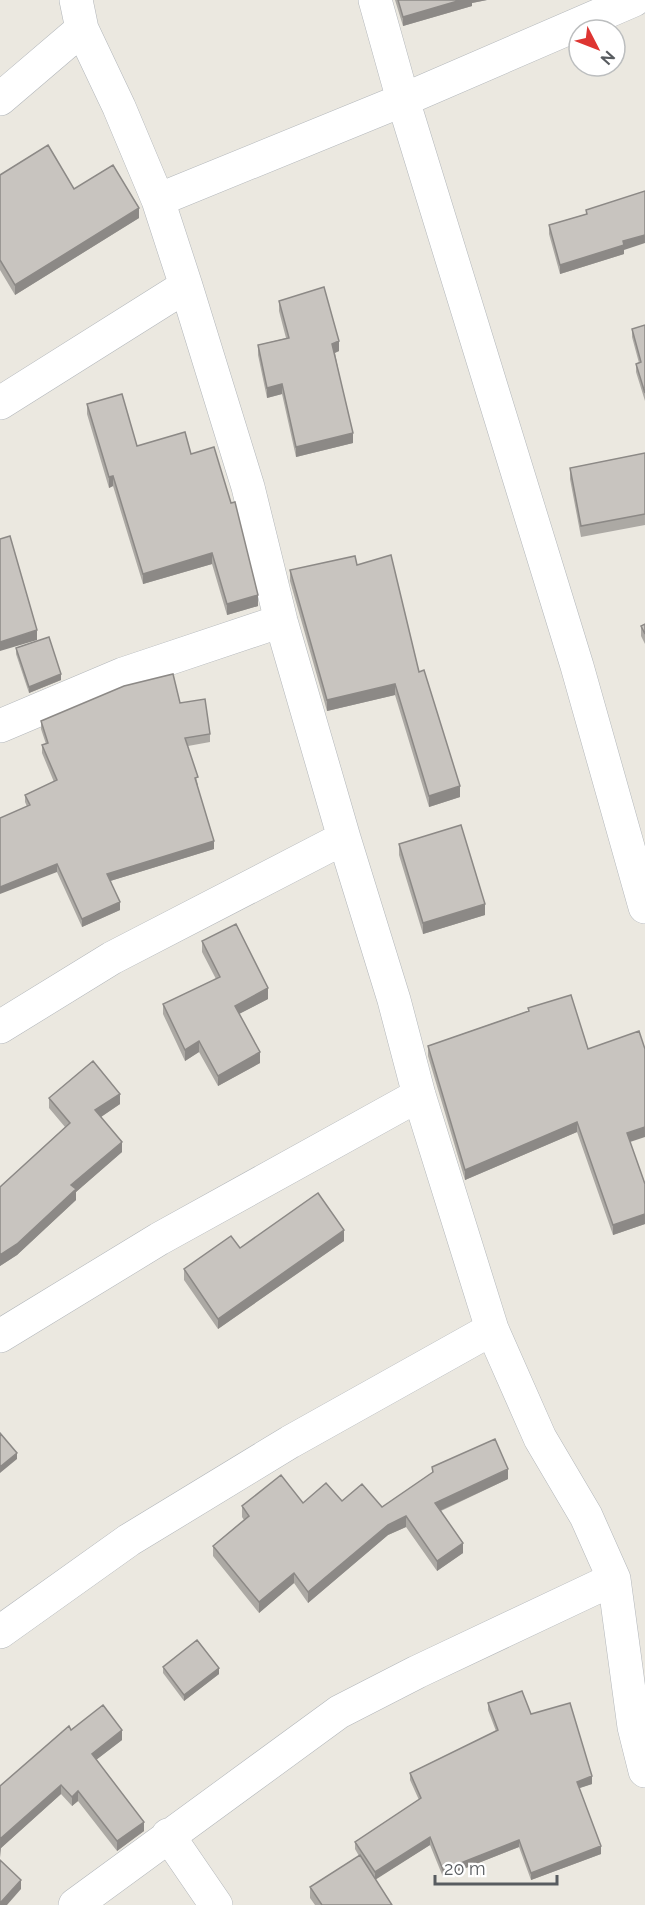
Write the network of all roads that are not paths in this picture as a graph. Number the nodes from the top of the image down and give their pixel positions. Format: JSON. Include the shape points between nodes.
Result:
{"nodes":[{"id":1,"x":375,"y":0,"type":"edge"},
{"id":2,"x":634,"y":0,"type":"edge"},
{"id":3,"x":79,"y":15,"type":"edge"},
{"id":4,"x":0,"y":99,"type":"edge"},
{"id":5,"x":403,"y":100,"type":"junction"},
{"id":6,"x":158,"y":200,"type":"junction"},
{"id":7,"x":186,"y":286,"type":"junction"},
{"id":8,"x":0,"y":403,"type":"edge"},
{"id":9,"x":281,"y":621,"type":"junction"},
{"id":10,"x":0,"y":726,"type":"edge"},
{"id":11,"x":344,"y":838,"type":"junction"},
{"id":12,"x":645,"y":907,"type":"edge"},
{"id":13,"x":0,"y":1027,"type":"edge"},
{"id":14,"x":419,"y":1095,"type":"junction"},
{"id":15,"x":492,"y":1329,"type":"junction"},
{"id":16,"x":0,"y":1336,"type":"edge"},
{"id":17,"x":614,"y":1580,"type":"junction"},
{"id":18,"x":0,"y":1632,"type":"edge"},
{"id":19,"x":645,"y":1770,"type":"edge"},
{"id":20,"x":168,"y":1835,"type":"junction"},
{"id":21,"x":75,"y":1905,"type":"edge"},
{"id":22,"x":216,"y":1905,"type":"edge"}],
"edges":[{"from":1,"to":5,"type":"street"},
{"from":2,"to":5,"type":"street"},
{"from":3,"to":4,"type":"street"},
{"from":3,"to":6,"type":"street"},
{"from":5,"to":6,"type":"street"},
{"from":5,"to":12,"type":"street","via":[[578,666]]},
{"from":6,"to":7,"type":"street"},
{"from":7,"to":8,"type":"street"},
{"from":7,"to":9,"type":"street","via":[[248,487]]},
{"from":9,"to":10,"type":"street","via":[[123,674]]},
{"from":9,"to":11,"type":"street"},
{"from":11,"to":13,"type":"street","via":[[112,958]]},
{"from":11,"to":14,"type":"street"},
{"from":14,"to":15,"type":"street"},
{"from":14,"to":16,"type":"street","via":[[159,1239]]},
{"from":15,"to":17,"type":"street","via":[[540,1438],[586,1516]]},
{"from":15,"to":18,"type":"street","via":[[290,1442],[129,1540]]},
{"from":17,"to":19,"type":"street","via":[[634,1727]]},
{"from":17,"to":20,"type":"street","via":[[339,1712]]},
{"from":20,"to":21,"type":"street"},
{"from":20,"to":22,"type":"street"}]}
